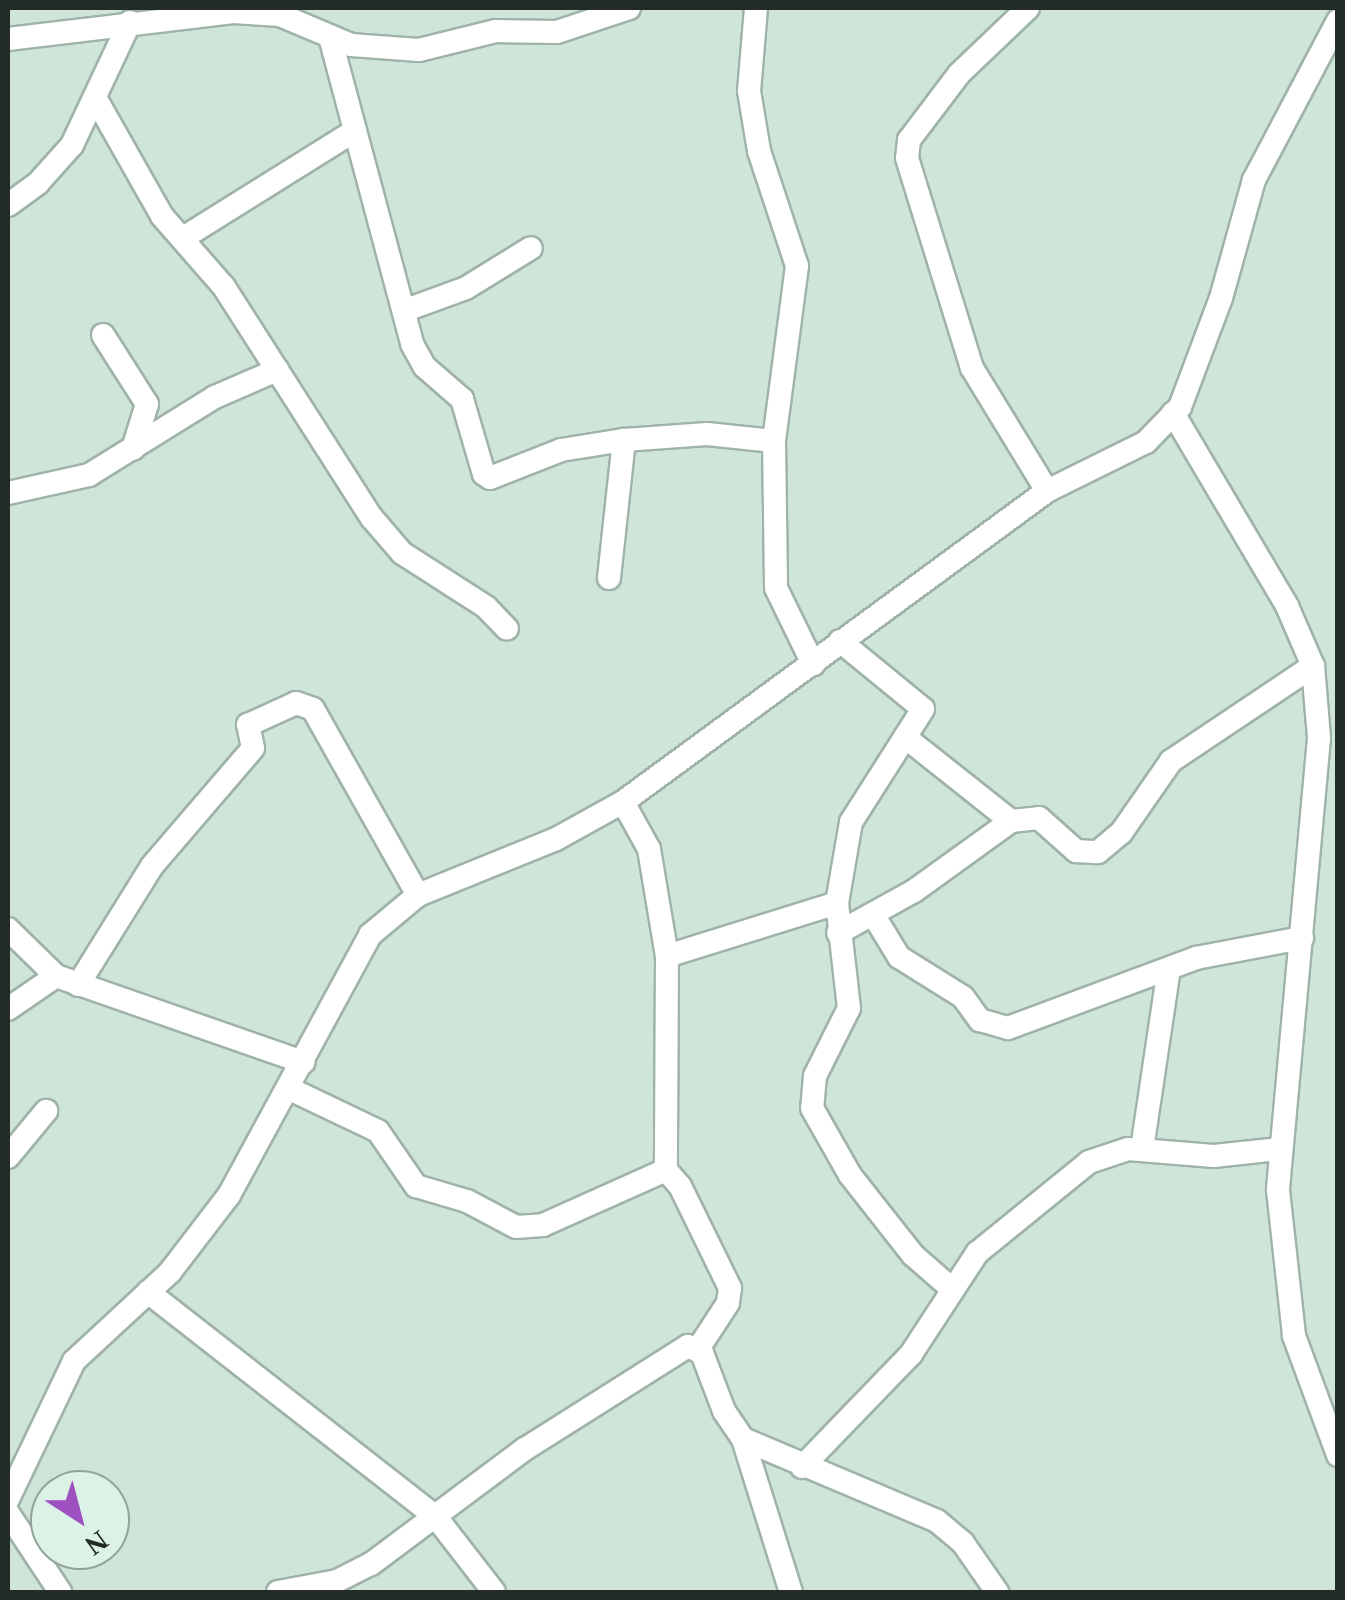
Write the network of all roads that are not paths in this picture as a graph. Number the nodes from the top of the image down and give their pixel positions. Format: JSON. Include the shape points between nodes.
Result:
{"nodes":[{"id":1,"x":629,"y":8,"type":"edge"},
{"id":2,"x":756,"y":8,"type":"edge"},
{"id":3,"x":1028,"y":8,"type":"edge"},
{"id":4,"x":595,"y":15,"type":"edge"},
{"id":5,"x":1338,"y":21,"type":"edge"},
{"id":6,"x":130,"y":22,"type":"junction"},
{"id":7,"x":319,"y":25,"type":"edge"},
{"id":8,"x":8,"y":40,"type":"edge"},
{"id":9,"x":97,"y":101,"type":"junction"},
{"id":10,"x":354,"y":131,"type":"junction"},
{"id":11,"x":8,"y":204,"type":"edge"},
{"id":12,"x":182,"y":238,"type":"junction"},
{"id":13,"x":531,"y":248,"type":"dead end"},
{"id":14,"x":406,"y":310,"type":"junction"},
{"id":15,"x":104,"y":336,"type":"dead end"},
{"id":16,"x":278,"y":370,"type":"junction"},
{"id":17,"x":1173,"y":413,"type":"junction"},
{"id":18,"x":624,"y":440,"type":"junction"},
{"id":19,"x":774,"y":442,"type":"junction"},
{"id":20,"x":134,"y":449,"type":"junction"},
{"id":21,"x":1046,"y":491,"type":"junction"},
{"id":22,"x":8,"y":493,"type":"edge"},
{"id":23,"x":608,"y":578,"type":"dead end"},
{"id":24,"x":506,"y":629,"type":"dead end"},
{"id":25,"x":840,"y":640,"type":"junction"},
{"id":26,"x":812,"y":664,"type":"junction"},
{"id":27,"x":1313,"y":666,"type":"junction"},
{"id":28,"x":905,"y":737,"type":"junction"},
{"id":29,"x":624,"y":802,"type":"junction"},
{"id":30,"x":1011,"y":822,"type":"junction"},
{"id":31,"x":418,"y":895,"type":"junction"},
{"id":32,"x":837,"y":903,"type":"junction"},
{"id":33,"x":874,"y":916,"type":"junction"},
{"id":34,"x":838,"y":933,"type":"junction"},
{"id":35,"x":11,"y":937,"type":"edge"},
{"id":36,"x":1302,"y":938,"type":"junction"},
{"id":37,"x":667,"y":956,"type":"junction"},
{"id":38,"x":1169,"y":969,"type":"junction"},
{"id":39,"x":67,"y":981,"type":"junction"},
{"id":40,"x":8,"y":1008,"type":"edge"},
{"id":41,"x":303,"y":1062,"type":"junction"},
{"id":42,"x":292,"y":1090,"type":"junction"},
{"id":43,"x":46,"y":1111,"type":"dead end"},
{"id":44,"x":1142,"y":1148,"type":"junction"},
{"id":45,"x":1278,"y":1149,"type":"junction"},
{"id":46,"x":8,"y":1157,"type":"edge"},
{"id":47,"x":666,"y":1170,"type":"junction"},
{"id":48,"x":952,"y":1289,"type":"junction"},
{"id":49,"x":148,"y":1292,"type":"junction"},
{"id":50,"x":698,"y":1349,"type":"junction"},
{"id":51,"x":743,"y":1439,"type":"junction"},
{"id":52,"x":1338,"y":1455,"type":"edge"},
{"id":53,"x":802,"y":1467,"type":"junction"},
{"id":54,"x":9,"y":1491,"type":"edge"},
{"id":55,"x":8,"y":1513,"type":"edge"},
{"id":56,"x":435,"y":1516,"type":"junction"},
{"id":57,"x":60,"y":1592,"type":"edge"},
{"id":58,"x":278,"y":1592,"type":"edge"},
{"id":59,"x":494,"y":1592,"type":"edge"},
{"id":60,"x":791,"y":1592,"type":"edge"},
{"id":61,"x":997,"y":1592,"type":"edge"}],
"edges":[{"from":1,"to":4,"type":"street"},
{"from":2,"to":19,"type":"street","via":[[749,91],[759,151],[796,266]]},
{"from":3,"to":21,"type":"street","via":[[960,74],[909,140],[907,158],[972,368]]},
{"from":4,"to":7,"type":"street","via":[[557,32],[496,30],[419,50],[370,48]]},
{"from":5,"to":17,"type":"street","via":[[1254,180],[1195,377]]},
{"from":6,"to":7,"type":"street","via":[[233,12]]},
{"from":6,"to":8,"type":"street"},
{"from":6,"to":9,"type":"street"},
{"from":7,"to":10,"type":"street"},
{"from":9,"to":11,"type":"street","via":[[52,169]]},
{"from":9,"to":12,"type":"street","via":[[133,170]]},
{"from":10,"to":12,"type":"street"},
{"from":10,"to":14,"type":"street"},
{"from":12,"to":16,"type":"street","via":[[224,287]]},
{"from":13,"to":14,"type":"street","via":[[466,288]]},
{"from":14,"to":18,"type":"street","via":[[418,358],[462,399],[490,478],[562,450]]},
{"from":15,"to":20,"type":"street","via":[[147,404]]},
{"from":16,"to":20,"type":"street","via":[[215,397]]},
{"from":16,"to":24,"type":"street","via":[[345,480],[394,544],[486,607]]},
{"from":17,"to":21,"type":"street","via":[[1146,442]]},
{"from":17,"to":27,"type":"street","via":[[1287,606]]},
{"from":18,"to":19,"type":"street","via":[[707,434]]},
{"from":18,"to":23,"type":"street"},
{"from":19,"to":26,"type":"street","via":[[776,588]]},
{"from":20,"to":22,"type":"street","via":[[70,482]]},
{"from":21,"to":25,"type":"street"},
{"from":25,"to":26,"type":"street"},
{"from":25,"to":28,"type":"street","via":[[922,704]]},
{"from":26,"to":29,"type":"street"},
{"from":27,"to":30,"type":"street","via":[[1170,761],[1120,834],[1098,852],[1076,851],[1039,818]]},
{"from":27,"to":36,"type":"street","via":[[1319,738]]},
{"from":28,"to":30,"type":"street"},
{"from":28,"to":32,"type":"street","via":[[852,822]]},
{"from":29,"to":31,"type":"street"},
{"from":29,"to":37,"type":"street","via":[[649,849]]},
{"from":30,"to":33,"type":"street"},
{"from":31,"to":39,"type":"street","via":[[313,709],[296,703],[248,725],[253,748],[152,866]]},
{"from":31,"to":41,"type":"street","via":[[370,935],[332,996]]},
{"from":32,"to":34,"type":"street"},
{"from":32,"to":37,"type":"street"},
{"from":33,"to":34,"type":"street"},
{"from":33,"to":38,"type":"street","via":[[899,956],[962,996],[980,1020],[1002,1027],[1043,1019]]},
{"from":34,"to":48,"type":"street","via":[[849,1008],[814,1076],[812,1108],[850,1175],[913,1255]]},
{"from":35,"to":39,"type":"street"},
{"from":36,"to":38,"type":"street","via":[[1211,954]]},
{"from":36,"to":45,"type":"street"},
{"from":37,"to":47,"type":"street"},
{"from":38,"to":44,"type":"street"},
{"from":39,"to":40,"type":"street"},
{"from":39,"to":41,"type":"street"},
{"from":41,"to":42,"type":"street"},
{"from":42,"to":47,"type":"street","via":[[370,1124],[416,1186],[467,1201],[516,1227],[543,1225]]},
{"from":42,"to":49,"type":"street","via":[[206,1228]]},
{"from":43,"to":46,"type":"street"},
{"from":44,"to":45,"type":"street","via":[[1188,1156]]},
{"from":44,"to":48,"type":"street","via":[[1112,1153],[1073,1174],[996,1234]]},
{"from":45,"to":52,"type":"street","via":[[1294,1336]]},
{"from":47,"to":50,"type":"street","via":[[730,1288],[728,1303]]},
{"from":48,"to":53,"type":"street","via":[[911,1354]]},
{"from":49,"to":54,"type":"street","via":[[74,1361]]},
{"from":49,"to":56,"type":"street"},
{"from":50,"to":51,"type":"street"},
{"from":50,"to":56,"type":"street","via":[[684,1347],[646,1368]]},
{"from":51,"to":53,"type":"street"},
{"from":51,"to":60,"type":"street"},
{"from":53,"to":61,"type":"street","via":[[937,1521],[963,1543]]},
{"from":55,"to":57,"type":"street"},
{"from":56,"to":58,"type":"street","via":[[336,1581]]},
{"from":56,"to":59,"type":"street"}]}
